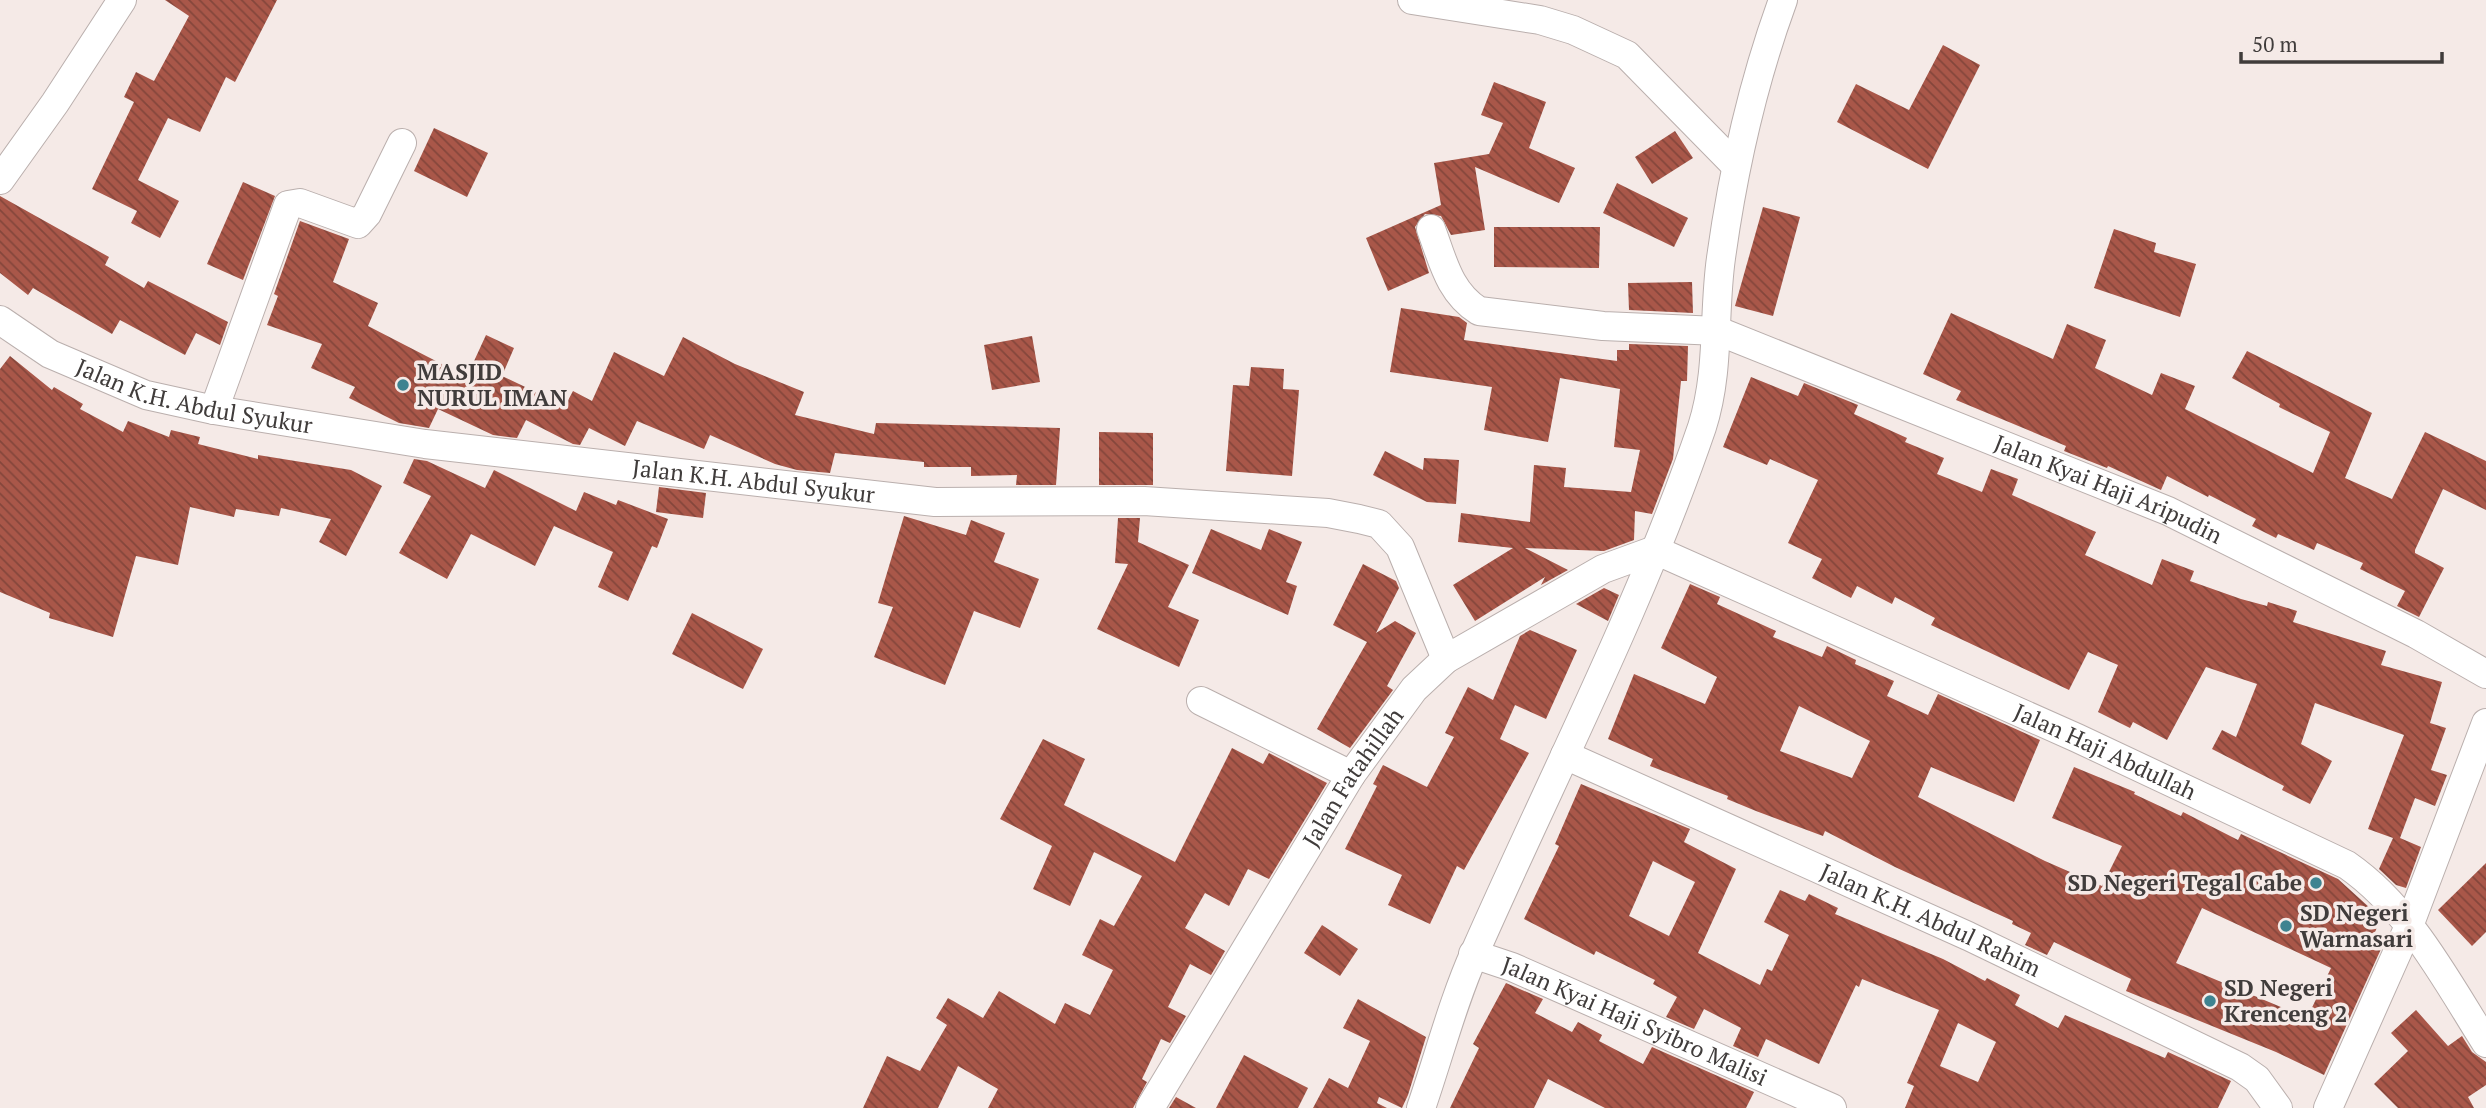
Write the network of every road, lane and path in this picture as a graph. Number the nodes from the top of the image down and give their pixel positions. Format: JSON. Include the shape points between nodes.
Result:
{"nodes":[{"id":1,"x":122,"y":0,"type":"edge"},
{"id":2,"x":1412,"y":0,"type":"edge"},
{"id":3,"x":1783,"y":0,"type":"edge"},
{"id":4,"x":402,"y":144,"type":"dead end"},
{"id":5,"x":1736,"y":166,"type":"junction"},
{"id":6,"x":0,"y":180,"type":"edge"},
{"id":7,"x":1432,"y":229,"type":"dead end"},
{"id":8,"x":0,"y":320,"type":"edge"},
{"id":9,"x":1718,"y":331,"type":"junction"},
{"id":10,"x":214,"y":410,"type":"junction"},
{"id":11,"x":1655,"y":550,"type":"junction"},
{"id":12,"x":1446,"y":659,"type":"junction"},
{"id":13,"x":2486,"y":674,"type":"edge"},
{"id":14,"x":1201,"y":701,"type":"dead end"},
{"id":15,"x":2486,"y":723,"type":"edge"},
{"id":16,"x":1565,"y":755,"type":"junction"},
{"id":17,"x":1351,"y":775,"type":"junction"},
{"id":18,"x":2409,"y":926,"type":"junction"},
{"id":19,"x":1473,"y":954,"type":"junction"},
{"id":20,"x":2486,"y":1043,"type":"edge"},
{"id":21,"x":1150,"y":1108,"type":"edge"},
{"id":22,"x":1421,"y":1108,"type":"edge"},
{"id":23,"x":1832,"y":1108,"type":"edge"},
{"id":24,"x":2278,"y":1108,"type":"edge"},
{"id":25,"x":2328,"y":1108,"type":"edge"}],
"edges":[{"from":1,"to":6,"type":"street"},
{"from":2,"to":5,"type":"street","via":[[1540,20],[1627,55]]},
{"from":3,"to":5,"type":"street"},
{"from":4,"to":10,"type":"street","via":[[358,224],[300,203],[288,205]]},
{"from":5,"to":9,"type":"street","via":[[1720,260]]},
{"from":7,"to":9,"type":"street","name":"Jalan Kyai Haji Aripudin","via":[[1450,281],[1463,301],[1479,311],[1603,326]]},
{"from":8,"to":10,"type":"street","name":"Jalan K.H. Abdul Syukur","via":[[50,354],[96,376],[146,395]]},
{"from":9,"to":11,"type":"street","via":[[1702,425]]},
{"from":9,"to":13,"type":"street","name":"Jalan Kyai Haji Aripudin","via":[[2168,511],[2416,634]]},
{"from":10,"to":12,"type":"street","name":"Jalan K.H. Abdul Syukur","via":[[425,444],[935,502],[1144,501],[1348,517],[1379,524],[1400,547]]},
{"from":11,"to":12,"type":"street","name":"Jalan Fatahillah","via":[[1603,569]]},
{"from":11,"to":16,"type":"street"},
{"from":11,"to":18,"type":"street","name":"Jalan Haji Abdullah","via":[[2077,738],[2347,865],[2380,892]]},
{"from":12,"to":17,"type":"street","name":"Jalan Fatahillah","via":[[1414,689]]},
{"from":14,"to":17,"type":"street"},
{"from":15,"to":18,"type":"street"},
{"from":16,"to":19,"type":"street"},
{"from":16,"to":24,"type":"street","name":"Jalan K.H. Abdul Rahim","via":[[1968,936],[2241,1066]]},
{"from":17,"to":21,"type":"street","name":"Jalan Fatahillah"},
{"from":18,"to":20,"type":"street","name":"Jalan Haji Abdullah"},
{"from":18,"to":25,"type":"street"},
{"from":19,"to":22,"type":"street"},
{"from":19,"to":23,"type":"street","name":"Jalan Kyai Haji Syibro Malisi"}]}
